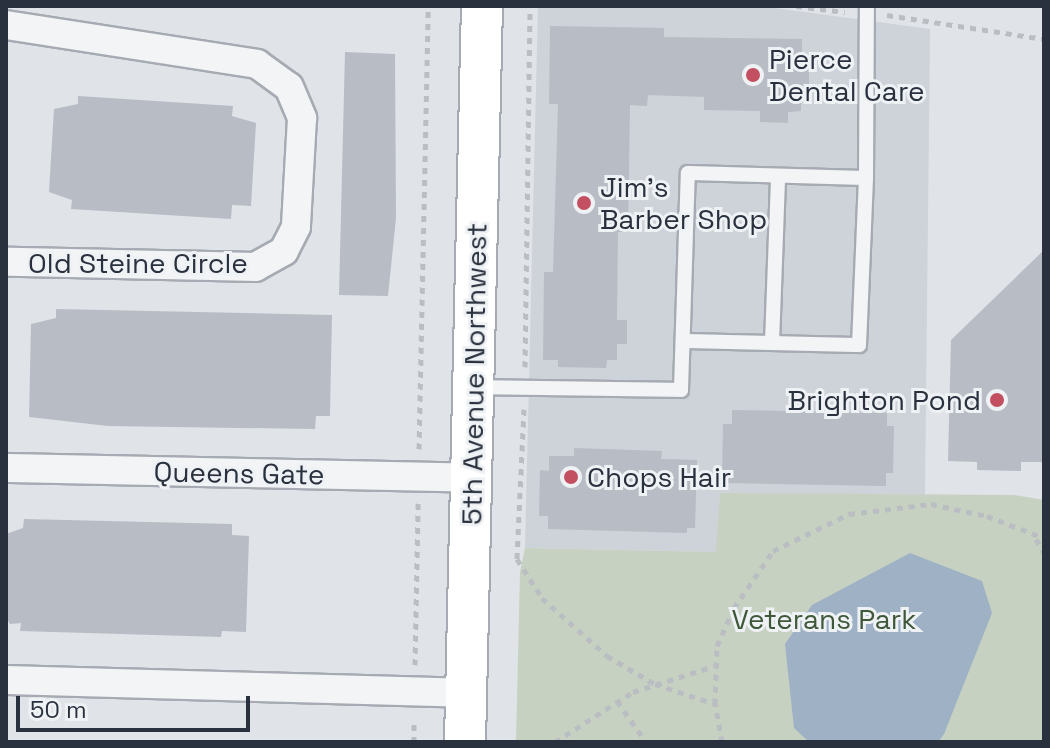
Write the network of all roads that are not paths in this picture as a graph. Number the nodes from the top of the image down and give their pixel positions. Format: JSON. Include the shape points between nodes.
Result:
{"nodes":[{"id":1,"x":482,"y":6,"type":"edge"},
{"id":2,"x":867,"y":6,"type":"edge"},
{"id":3,"x":6,"y":25,"type":"edge"},
{"id":4,"x":778,"y":176,"type":"junction"},
{"id":5,"x":866,"y":178,"type":"junction"},
{"id":6,"x":6,"y":262,"type":"edge"},
{"id":7,"x":683,"y":341,"type":"junction"},
{"id":8,"x":772,"y":343,"type":"junction"},
{"id":9,"x":474,"y":387,"type":"junction"},
{"id":10,"x":6,"y":468,"type":"edge"},
{"id":11,"x":472,"y":478,"type":"junction"},
{"id":12,"x":6,"y":680,"type":"edge"},
{"id":13,"x":467,"y":693,"type":"junction"},
{"id":14,"x":465,"y":742,"type":"edge"}],
"edges":[{"from":1,"to":9,"type":"street","name":"5th Avenue Northwest"},
{"from":2,"to":5,"type":"lane"},
{"from":3,"to":6,"type":"street","name":"Old Steine Circle","via":[[257,64],[289,87],[302,118],[296,227],[284,251],[255,267]]},
{"from":4,"to":5,"type":"lane"},
{"from":4,"to":7,"type":"lane","via":[[688,173]]},
{"from":4,"to":8,"type":"lane"},
{"from":5,"to":8,"type":"lane","via":[[859,345]]},
{"from":7,"to":8,"type":"lane"},
{"from":7,"to":9,"type":"lane","via":[[681,390]]},
{"from":9,"to":11,"type":"street","name":"5th Avenue Northwest"},
{"from":10,"to":11,"type":"street","name":"Queens Gate"},
{"from":11,"to":13,"type":"street","name":"5th Avenue Northwest"},
{"from":12,"to":13,"type":"street"},
{"from":13,"to":14,"type":"street","name":"5th Avenue Northwest"}]}
